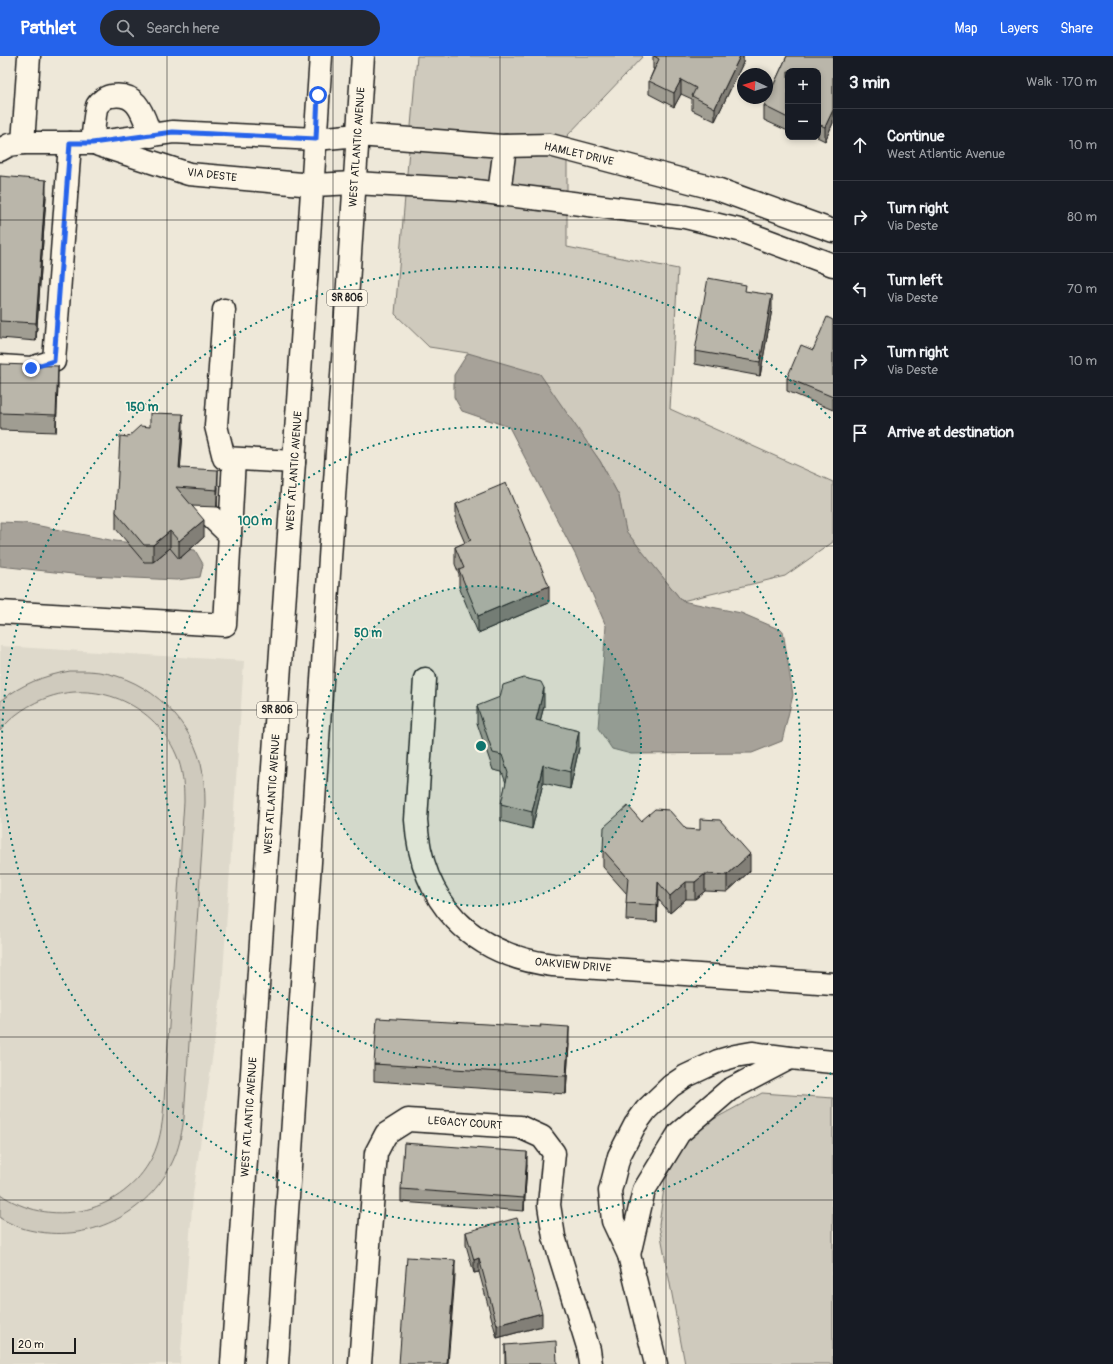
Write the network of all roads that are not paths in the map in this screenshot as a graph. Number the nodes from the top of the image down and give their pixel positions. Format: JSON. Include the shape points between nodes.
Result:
{"nodes":[{"id":1,"x":29,"y":56,"type":"edge"},
{"id":2,"x":321,"y":56,"type":"edge"},
{"id":3,"x":363,"y":56,"type":"edge"},
{"id":4,"x":358,"y":135,"type":"junction"},
{"id":5,"x":151,"y":136,"type":"junction"},
{"id":6,"x":316,"y":139,"type":"junction"},
{"id":7,"x":23,"y":143,"type":"junction"},
{"id":8,"x":70,"y":143,"type":"junction"},
{"id":9,"x":92,"y":143,"type":"junction"},
{"id":10,"x":505,"y":146,"type":"junction"},
{"id":11,"x":0,"y":150,"type":"edge"},
{"id":12,"x":355,"y":184,"type":"junction"},
{"id":13,"x":313,"y":185,"type":"junction"},
{"id":14,"x":499,"y":194,"type":"junction"},
{"id":15,"x":833,"y":231,"type":"edge"},
{"id":16,"x":833,"y":265,"type":"edge"},
{"id":17,"x":224,"y":310,"type":"dead end"},
{"id":18,"x":0,"y":366,"type":"edge"},
{"id":19,"x":229,"y":458,"type":"junction"},
{"id":20,"x":294,"y":462,"type":"junction"},
{"id":21,"x":210,"y":475,"type":"edge"},
{"id":22,"x":200,"y":506,"type":"edge"},
{"id":23,"x":230,"y":535,"type":"junction"},
{"id":24,"x":0,"y":612,"type":"edge"},
{"id":25,"x":425,"y":678,"type":"dead end"},
{"id":26,"x":833,"y":984,"type":"edge"},
{"id":27,"x":790,"y":1058,"type":"junction"},
{"id":28,"x":833,"y":1062,"type":"edge"},
{"id":29,"x":629,"y":1255,"type":"junction"},
{"id":30,"x":232,"y":1364,"type":"edge"},
{"id":31,"x":278,"y":1364,"type":"edge"},
{"id":32,"x":360,"y":1364,"type":"edge"},
{"id":33,"x":591,"y":1364,"type":"edge"},
{"id":34,"x":656,"y":1364,"type":"edge"}],
"edges":[{"from":1,"to":7,"type":"street"},
{"from":2,"to":6,"type":"street","name":"WEST ATLANTIC AVENUE","number":"SR 806"},
{"from":3,"to":4,"type":"street","name":"WEST ATLANTIC AVENUE","number":"SR 806"},
{"from":4,"to":6,"type":"street","name":"HAMLET DRIVE"},
{"from":4,"to":10,"type":"street","name":"HAMLET DRIVE"},
{"from":4,"to":12,"type":"street","name":"WEST ATLANTIC AVENUE","number":"SR 806"},
{"from":5,"to":6,"type":"street","name":"VIA DESTE","via":[[173,132]]},
{"from":5,"to":9,"type":"street","name":"VIA DESTE"},
{"from":5,"to":9,"type":"street","via":[[135,101],[119,95],[109,96],[97,106]]},
{"from":6,"to":13,"type":"street","name":"WEST ATLANTIC AVENUE","number":"SR 806"},
{"from":7,"to":8,"type":"street","name":"VIA DESTE"},
{"from":7,"to":11,"type":"street","name":"VIA DESTE","via":[[9,145]]},
{"from":8,"to":9,"type":"street","name":"VIA DESTE"},
{"from":8,"to":18,"type":"street","via":[[54,361],[31,368]]},
{"from":9,"to":13,"type":"street","name":"VIA DESTE","via":[[189,174]]},
{"from":10,"to":14,"type":"street"},
{"from":10,"to":15,"type":"street","name":"HAMLET DRIVE","via":[[550,145],[717,189]]},
{"from":12,"to":13,"type":"street"},
{"from":12,"to":14,"type":"street","via":[[460,189]]},
{"from":12,"to":31,"type":"street","name":"WEST ATLANTIC AVENUE","number":"SR 806"},
{"from":13,"to":20,"type":"street","name":"WEST ATLANTIC AVENUE","number":"SR 806"},
{"from":14,"to":16,"type":"street","via":[[685,217],[739,230]]},
{"from":17,"to":19,"type":"street","via":[[216,426]]},
{"from":19,"to":20,"type":"street"},
{"from":19,"to":21,"type":"street"},
{"from":19,"to":23,"type":"street"},
{"from":20,"to":30,"type":"street","name":"WEST ATLANTIC AVENUE","number":"SR 806"},
{"from":22,"to":23,"type":"street"},
{"from":23,"to":24,"type":"street","via":[[225,625]]},
{"from":25,"to":26,"type":"street","name":"OAKVIEW DRIVE","via":[[417,837],[425,870],[432,885],[450,913],[474,936],[504,953],[536,963]]},
{"from":27,"to":28,"type":"street"},
{"from":27,"to":29,"type":"street","via":[[729,1090],[679,1133],[644,1190]]},
{"from":27,"to":29,"type":"street","via":[[752,1053],[718,1061],[671,1086],[646,1110],[619,1156],[610,1190],[613,1221]]},
{"from":29,"to":34,"type":"street"},
{"from":32,"to":33,"type":"street","name":"LEGACY COURT","via":[[376,1153],[386,1134],[408,1120],[520,1127],[542,1137],[554,1153],[549,1206],[554,1237]]}]}
